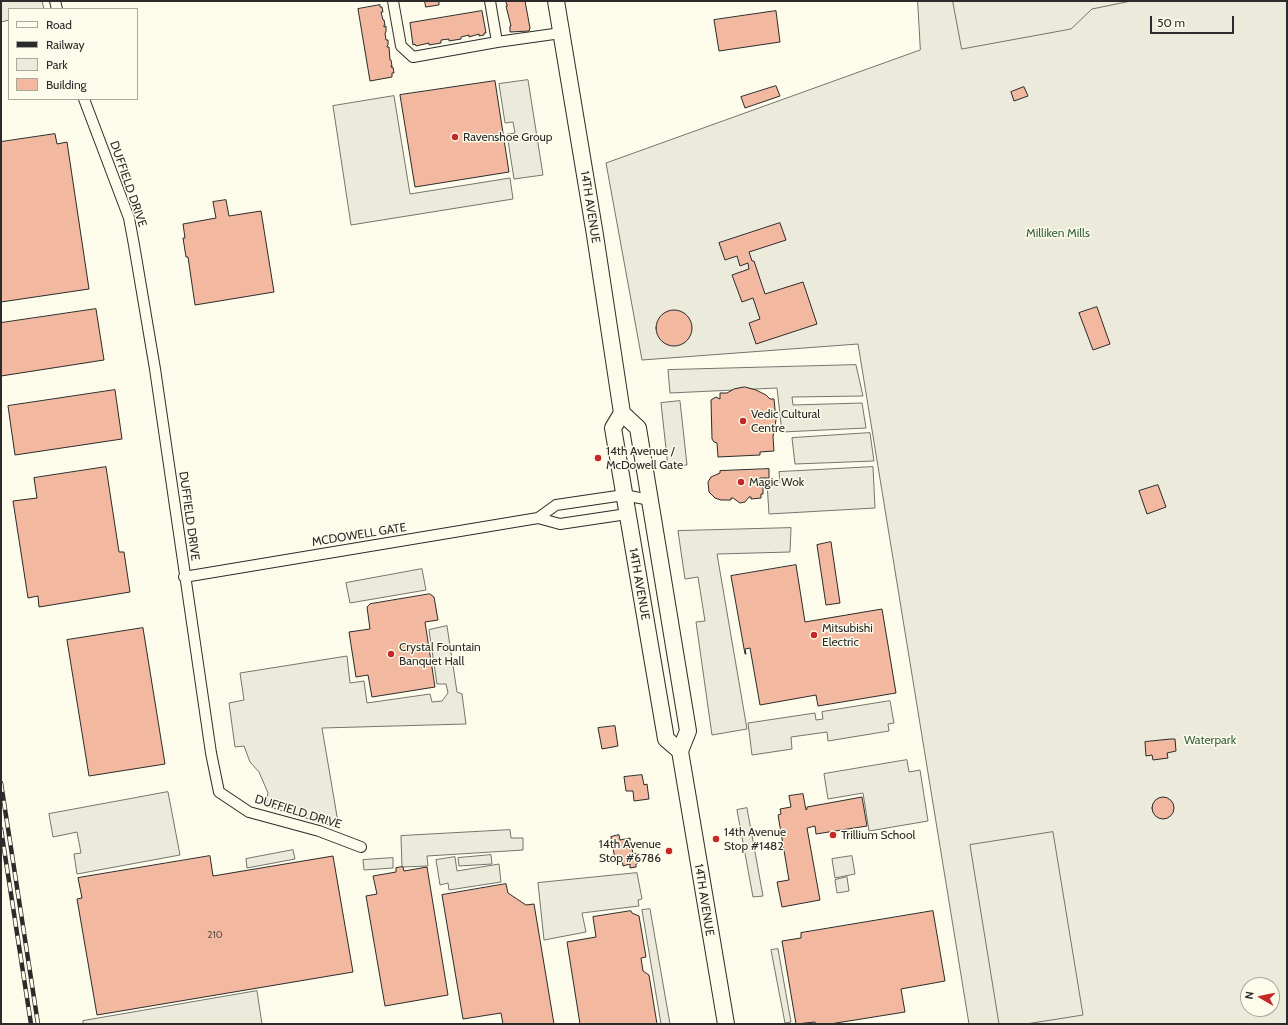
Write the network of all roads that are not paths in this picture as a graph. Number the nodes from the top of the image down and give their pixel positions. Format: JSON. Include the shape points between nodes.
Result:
{"nodes":[{"id":1,"x":393,"y":1,"type":"edge"},
{"id":2,"x":490,"y":1,"type":"edge"},
{"id":3,"x":556,"y":1,"type":"edge"},
{"id":4,"x":561,"y":33,"type":"junction"},
{"id":5,"x":497,"y":42,"type":"junction"},
{"id":6,"x":84,"y":100,"type":"edge"},
{"id":7,"x":622,"y":412,"type":"junction"},
{"id":8,"x":624,"y":495,"type":"junction"},
{"id":9,"x":650,"y":500,"type":"junction"},
{"id":10,"x":627,"y":514,"type":"junction"},
{"id":11,"x":538,"y":518,"type":"junction"},
{"id":12,"x":184,"y":577,"type":"junction"},
{"id":13,"x":680,"y":751,"type":"junction"},
{"id":14,"x":361,"y":847,"type":"dead end"},
{"id":15,"x":726,"y":1024,"type":"edge"}],
"edges":[{"from":1,"to":5,"type":"street","via":[[401,46],[413,57]]},
{"from":2,"to":5,"type":"street"},
{"from":3,"to":4,"type":"main road","name":"14TH AVENUE"},
{"from":4,"to":5,"type":"street"},
{"from":4,"to":7,"type":"main road","name":"14TH AVENUE"},
{"from":6,"to":12,"type":"street","name":"DUFFIELD DRIVE","via":[[129,218],[155,369]]},
{"from":7,"to":8,"type":"main road","name":"14TH AVENUE","via":[[614,428]]},
{"from":7,"to":9,"type":"main road","name":"14TH AVENUE","via":[[638,428]]},
{"from":8,"to":9,"type":"street","name":"MCDOWELL GATE"},
{"from":8,"to":10,"type":"main road","name":"14TH AVENUE"},
{"from":8,"to":11,"type":"street","name":"MCDOWELL GATE","via":[[556,505]]},
{"from":9,"to":13,"type":"main road","name":"14TH AVENUE","via":[[688,731]]},
{"from":10,"to":11,"type":"street","name":"MCDOWELL GATE","via":[[560,524]]},
{"from":10,"to":13,"type":"main road","name":"14TH AVENUE","via":[[666,739]]},
{"from":11,"to":12,"type":"street","name":"MCDOWELL GATE"},
{"from":12,"to":14,"type":"street","name":"DUFFIELD DRIVE","via":[[219,792],[249,812],[319,831]]},
{"from":13,"to":15,"type":"main road","name":"14TH AVENUE"}]}
